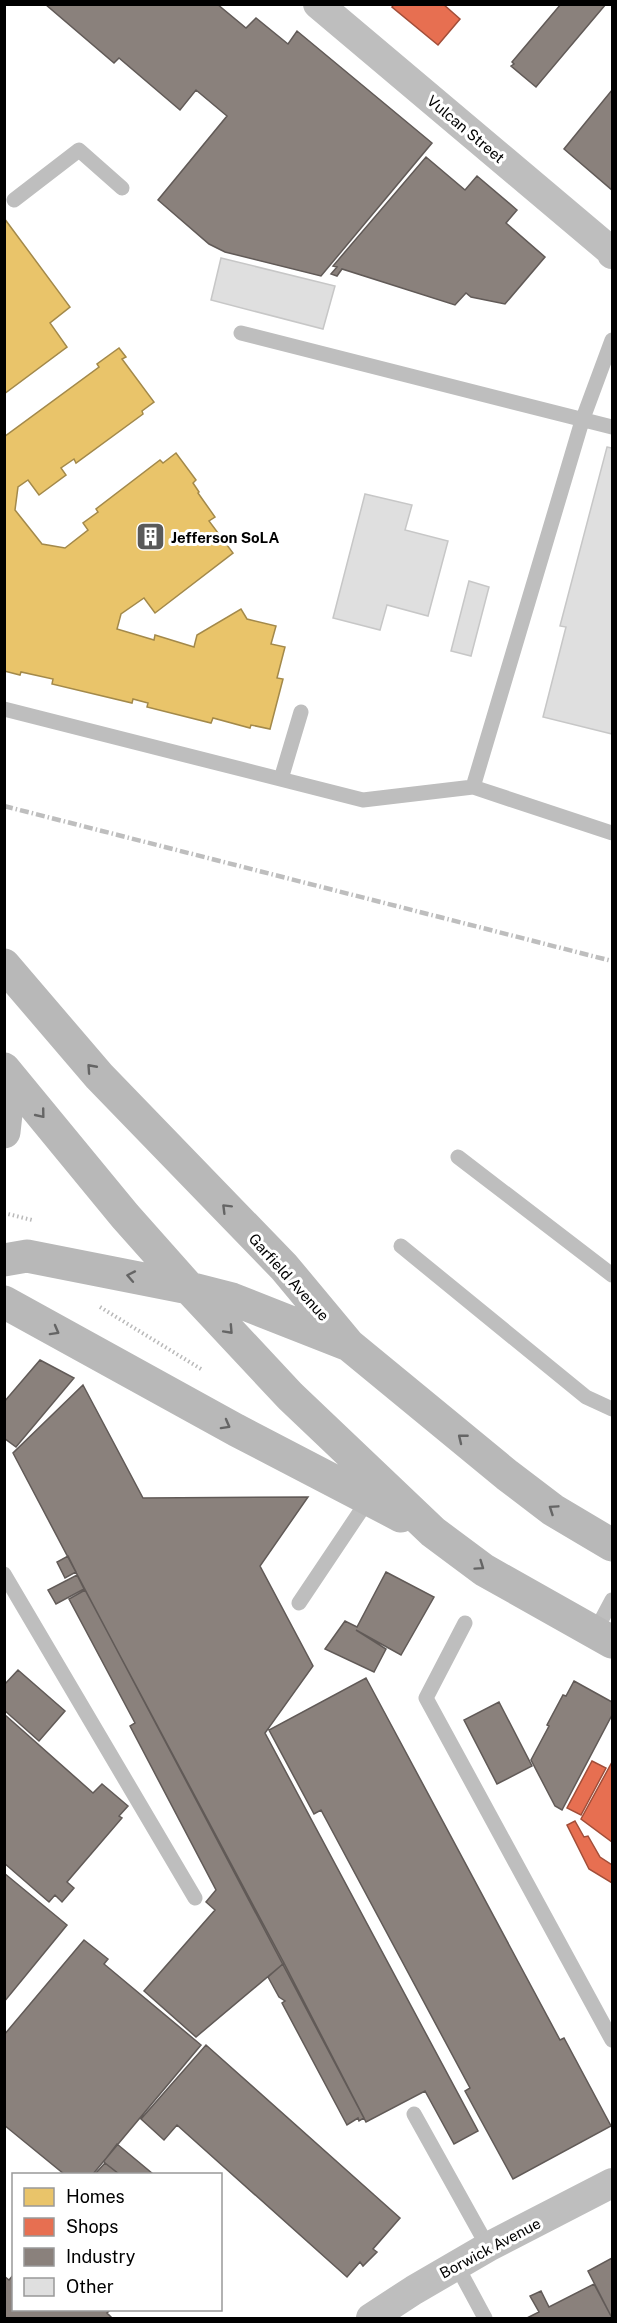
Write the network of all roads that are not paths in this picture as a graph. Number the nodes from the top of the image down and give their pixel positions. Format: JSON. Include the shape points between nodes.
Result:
{"nodes":[{"id":1,"x":318,"y":4,"type":"edge"},
{"id":2,"x":122,"y":188,"type":"dead end"},
{"id":3,"x":14,"y":200,"type":"dead end"},
{"id":4,"x":612,"y":252,"type":"edge"},
{"id":5,"x":241,"y":333,"type":"dead end"},
{"id":6,"x":612,"y":340,"type":"edge"},
{"id":7,"x":582,"y":420,"type":"junction"},
{"id":8,"x":612,"y":427,"type":"edge"},
{"id":9,"x":4,"y":709,"type":"edge"},
{"id":10,"x":301,"y":712,"type":"dead end"},
{"id":11,"x":281,"y":779,"type":"junction"},
{"id":12,"x":473,"y":787,"type":"junction"},
{"id":13,"x":612,"y":833,"type":"edge"},
{"id":14,"x":4,"y":965,"type":"edge"},
{"id":15,"x":4,"y":1069,"type":"edge"},
{"id":16,"x":4,"y":1106,"type":"edge"},
{"id":17,"x":4,"y":1132,"type":"edge"},
{"id":18,"x":458,"y":1157,"type":"dead end"},
{"id":19,"x":401,"y":1246,"type":"dead end"},
{"id":20,"x":4,"y":1260,"type":"edge"},
{"id":21,"x":612,"y":1275,"type":"edge"},
{"id":22,"x":189,"y":1288,"type":"junction"},
{"id":23,"x":4,"y":1302,"type":"edge"},
{"id":24,"x":350,"y":1345,"type":"junction"},
{"id":25,"x":612,"y":1408,"type":"edge"},
{"id":26,"x":368,"y":1500,"type":"junction"},
{"id":27,"x":433,"y":1532,"type":"junction"},
{"id":28,"x":612,"y":1545,"type":"edge"},
{"id":29,"x":4,"y":1574,"type":"edge"},
{"id":30,"x":612,"y":1600,"type":"edge"},
{"id":31,"x":299,"y":1603,"type":"dead end"},
{"id":32,"x":465,"y":1623,"type":"dead end"},
{"id":33,"x":604,"y":1637,"type":"edge"},
{"id":34,"x":195,"y":1898,"type":"dead end"},
{"id":35,"x":612,"y":2040,"type":"edge"},
{"id":36,"x":414,"y":2114,"type":"dead end"},
{"id":37,"x":612,"y":2183,"type":"edge"},
{"id":38,"x":488,"y":2247,"type":"junction"},
{"id":39,"x":456,"y":2266,"type":"junction"},
{"id":40,"x":371,"y":2319,"type":"edge"},
{"id":41,"x":485,"y":2319,"type":"edge"}],
"edges":[{"from":1,"to":4,"type":"street","name":"Vulcan Street"},
{"from":2,"to":3,"type":"lane","via":[[79,150]]},
{"from":5,"to":7,"type":"lane"},
{"from":6,"to":7,"type":"lane"},
{"from":7,"to":8,"type":"lane"},
{"from":7,"to":12,"type":"lane"},
{"from":9,"to":11,"type":"lane"},
{"from":10,"to":11,"type":"lane"},
{"from":11,"to":12,"type":"lane","via":[[363,800]]},
{"from":12,"to":13,"type":"lane"},
{"from":24,"to":14,"type":"main road","name":"Garfield Avenue","one_way":true,"via":[[284,1267],[99,1076]]},
{"from":15,"to":22,"type":"main road","one_way":true},
{"from":16,"to":17,"type":"main road"},
{"from":18,"to":21,"type":"lane"},
{"from":19,"to":25,"type":"lane","via":[[586,1397]]},
{"from":22,"to":20,"type":"main road","one_way":true,"via":[[27,1256]]},
{"from":22,"to":24,"type":"main road","via":[[232,1299]]},
{"from":22,"to":27,"type":"main road","one_way":true,"via":[[290,1396]]},
{"from":23,"to":26,"type":"main road","one_way":true},
{"from":28,"to":24,"type":"main road","name":"Garfield Avenue","one_way":true,"via":[[544,1503]]},
{"from":26,"to":27,"type":"main road"},
{"from":26,"to":31,"type":"lane"},
{"from":27,"to":33,"type":"main road","one_way":true,"via":[[484,1570]]},
{"from":29,"to":34,"type":"lane"},
{"from":30,"to":33,"type":"lane"},
{"from":32,"to":35,"type":"lane","via":[[426,1698]]},
{"from":36,"to":38,"type":"lane"},
{"from":37,"to":38,"type":"street","name":"Borwick Avenue"},
{"from":38,"to":39,"type":"street","name":"Borwick Avenue"},
{"from":39,"to":40,"type":"street","name":"Borwick Avenue"},
{"from":39,"to":41,"type":"lane"}]}
